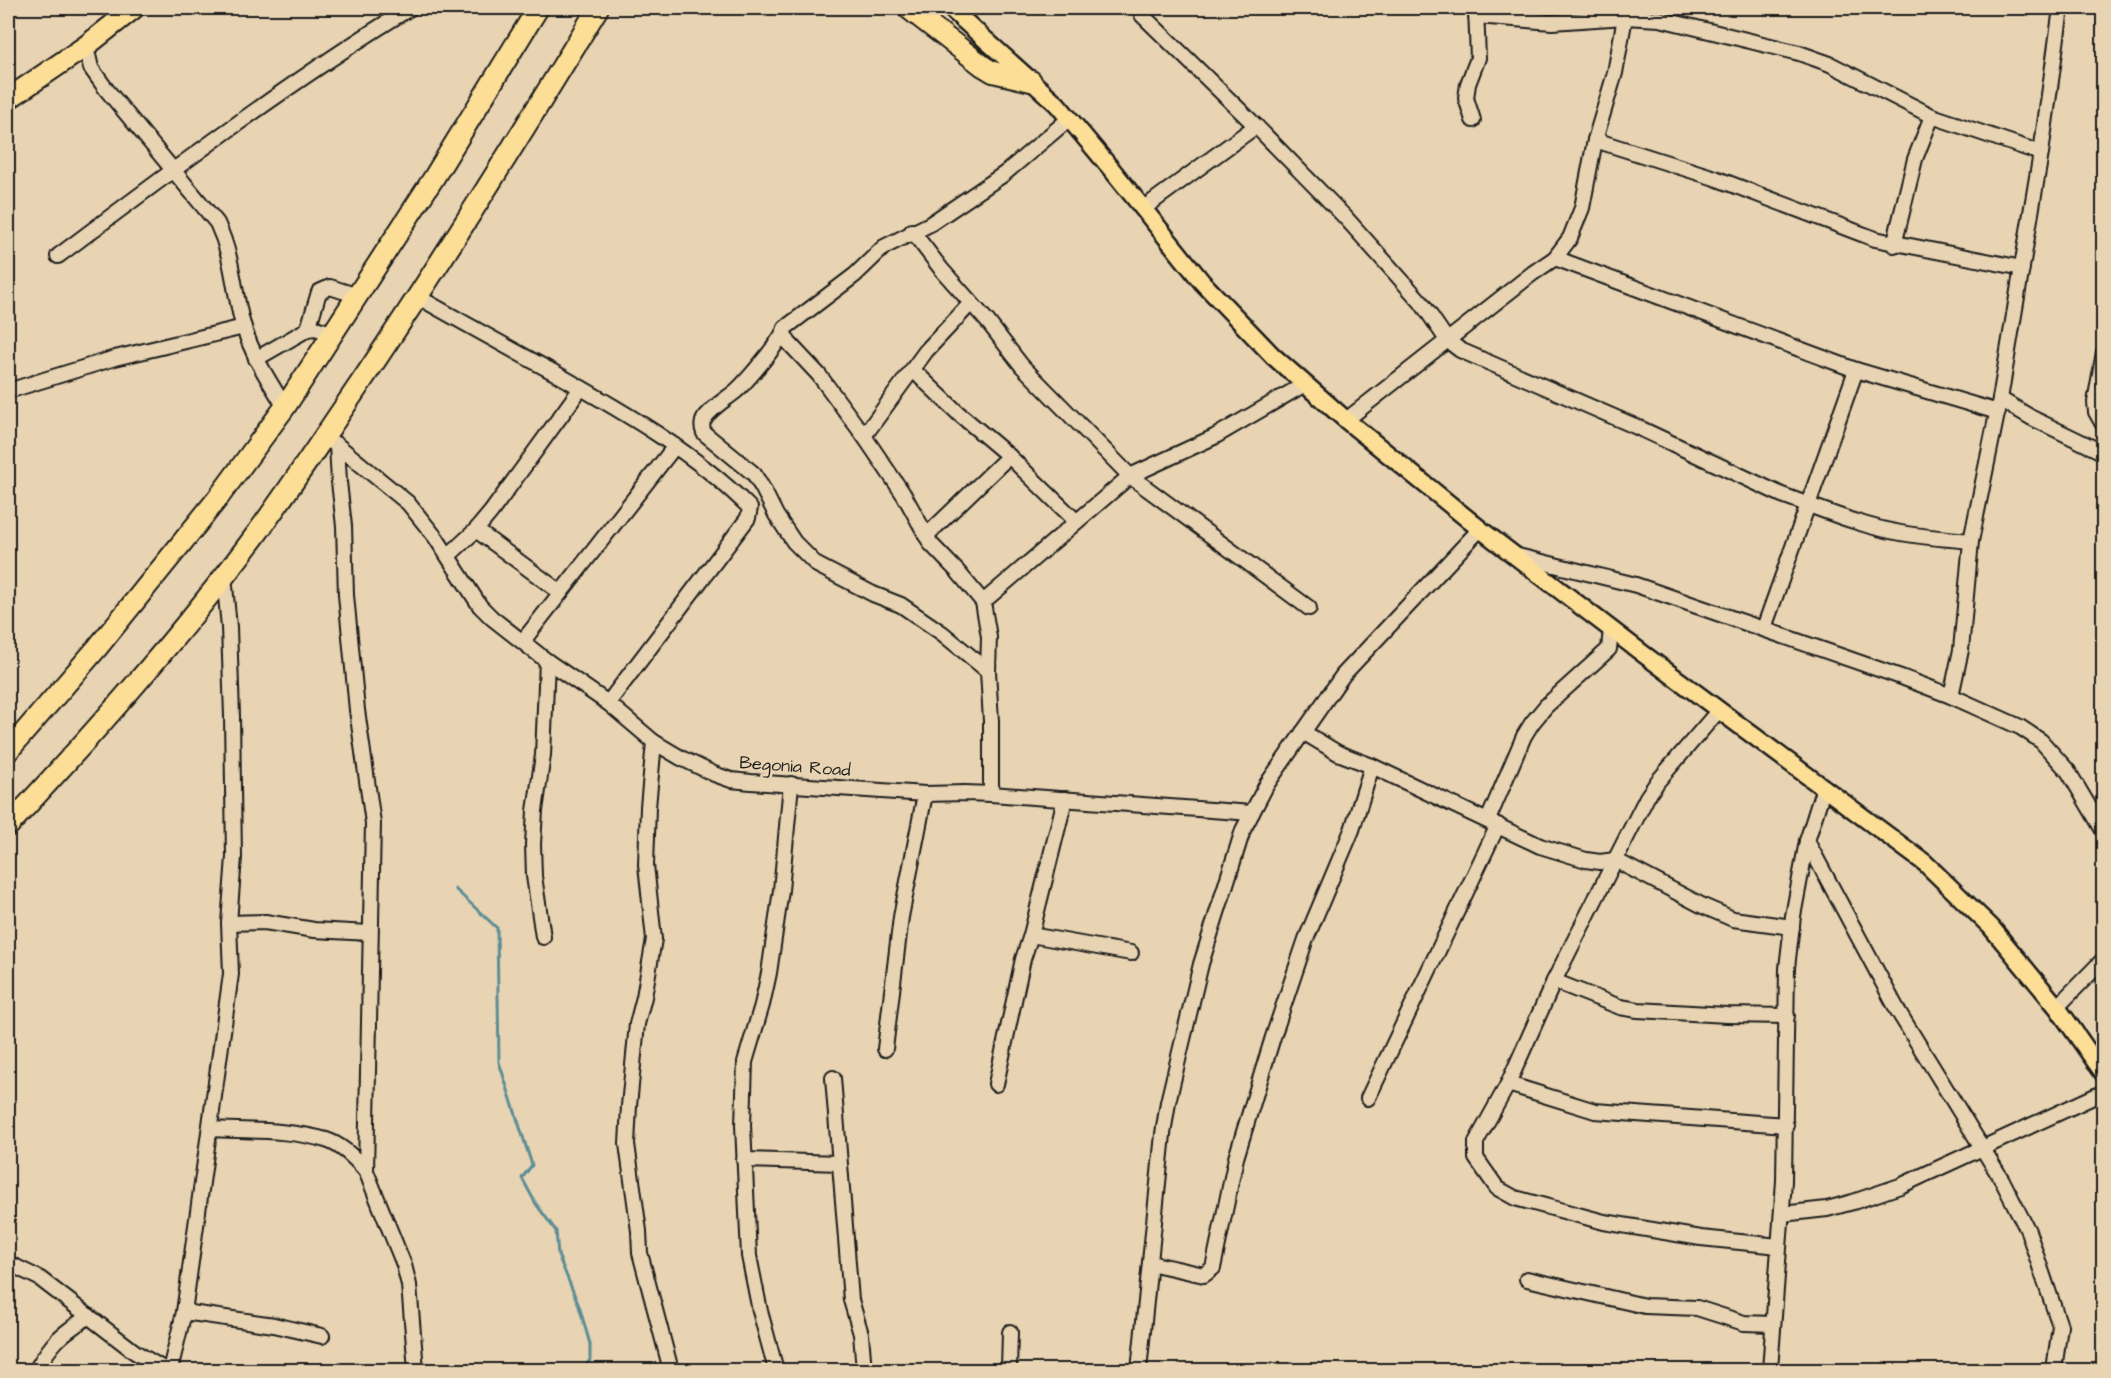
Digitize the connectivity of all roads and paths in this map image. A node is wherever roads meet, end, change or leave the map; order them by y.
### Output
1 (134, 8) edge
2 (410, 8) edge
3 (538, 8) edge
4 (598, 8) edge
5 (908, 8) edge
6 (950, 8) edge
7 (2061, 8) edge
8 (1476, 12) edge
9 (1660, 13) edge
10 (1142, 15) dead end
11 (1625, 17) junction
12 (86, 46) junction
13 (1031, 81) junction
14 (8, 99) edge
15 (1932, 116) junction
16 (1070, 118) junction
17 (1473, 120) dead end
18 (1256, 126) junction
19 (1595, 140) junction
20 (2041, 153) junction
21 (172, 170) junction
22 (1144, 208) junction
23 (912, 231) junction
24 (1894, 245) junction
25 (58, 256) dead end
26 (1555, 258) junction
27 (2022, 268) junction
28 (358, 296) junction
29 (418, 297) junction
30 (971, 303) junction
31 (244, 327) junction
32 (308, 330) junction
33 (332, 333) junction
34 (784, 334) junction
35 (1447, 340) junction
36 (2103, 352) edge
37 (256, 359) junction
38 (913, 369) junction
39 (1856, 370) junction
40 (1305, 384) junction
41 (581, 388) junction
42 (8, 391) edge
43 (285, 407) junction
44 (1998, 411) junction
45 (2032, 418) junction
46 (1346, 420) junction
47 (2103, 426) edge
48 (864, 436) junction
49 (331, 442) junction
50 (675, 446) junction
51 (2103, 453) edge
52 (1009, 456) junction
53 (1130, 476) junction
54 (1807, 504) junction
55 (1076, 521) junction
56 (1480, 529) junction
57 (476, 531) junction
58 (926, 536) junction
59 (1971, 541) junction
60 (1515, 555) junction
61 (448, 556) junction
62 (224, 576) junction
63 (560, 592) junction
64 (982, 602) junction
65 (1309, 608) dead end
66 (1764, 628) junction
67 (1611, 629) junction
68 (524, 641) junction
69 (547, 661) junction
70 (988, 671) junction
71 (1951, 696) junction
72 (608, 703) junction
73 (1719, 710) junction
74 (1303, 732) junction
75 (654, 742) junction
76 (10, 743) edge
77 (1372, 766) junction
78 (791, 784) junction
79 (1824, 788) junction
80 (925, 794) junction
81 (992, 794) junction
82 (1065, 799) junction
83 (1252, 813) junction
84 (1493, 823) junction
85 (8, 826) edge
86 (2103, 832) edge
87 (1807, 841) junction
88 (1615, 860) junction
89 (229, 923) junction
90 (1792, 927) junction
91 (370, 933) junction
92 (1031, 935) junction
93 (543, 938) dead end
94 (1131, 953) dead end
95 (2103, 959) edge
96 (1554, 981) junction
97 (2057, 1007) junction
98 (1787, 1016) junction
99 (885, 1049) dead end
100 (2103, 1074) edge
101 (833, 1078) dead end
102 (996, 1084) dead end
103 (1508, 1084) junction
104 (2103, 1092) edge
105 (1368, 1098) dead end
106 (1785, 1125) junction
107 (210, 1129) junction
108 (1982, 1149) junction
109 (744, 1160) junction
110 (839, 1163) junction
111 (366, 1171) junction
112 (1782, 1214) junction
113 (1779, 1246) junction
114 (8, 1263) edge
115 (1150, 1263) junction
116 (1527, 1279) dead end
117 (184, 1312) junction
118 (89, 1316) junction
119 (1773, 1324) junction
120 (1010, 1332) dead end
121 (322, 1336) dead end
122 (36, 1371) edge
123 (165, 1371) edge
124 (170, 1371) edge
125 (416, 1371) edge
126 (671, 1371) edge
127 (776, 1371) edge
128 (864, 1371) edge
129 (1009, 1371) edge
130 (1139, 1371) edge
131 (1770, 1371) edge
132 (2054, 1371) edge

1 - 12 highway
2 - 21 street
3 - 28 highway
4 - 29 highway
5 - 13 highway
6 - 13 main road
7 - 20 street
8 - 11 street
8 - 17 street
9 - 11 street
9 - 15 street
10 - 18 street
11 - 19 street
12 - 14 highway
12 - 21 street
13 - 16 main road
15 - 20 street
15 - 24 street
16 - 22 main road
16 - 23 street
18 - 22 street
18 - 35 street
19 - 24 street
19 - 26 street
20 - 27 street
21 - 25 street
21 - 31 street
22 - 40 main road
23 - 30 street
23 - 34 street
24 - 27 street
26 - 35 street
26 - 39 street
27 - 44 street
28 - 32 street
28 - 33 highway
29 - 41 street
29 - 49 highway
30 - 38 street
30 - 53 street
31 - 37 street
31 - 42 street
32 - 33 street
32 - 37 street
33 - 43 highway
34 - 48 street
34 - 70 street
35 - 46 street
35 - 54 street
36 - 47 street
37 - 43 street
38 - 48 street
38 - 52 street
39 - 44 street
39 - 54 street
40 - 46 main road
40 - 53 street
41 - 50 street
41 - 57 street
43 - 76 highway
44 - 45 street
44 - 45 street
44 - 59 street
45 - 51 street
46 - 56 main road
48 - 58 street
49 - 61 street, Begonia Road
49 - 62 highway
49 - 91 street
50 - 63 street
50 - 72 street
52 - 55 street
52 - 58 street
53 - 55 street
53 - 65 street
54 - 59 street
54 - 66 street
55 - 64 street
56 - 60 main road
56 - 74 street
57 - 61 street
57 - 63 street
58 - 64 street
59 - 71 street
60 - 66 street
60 - 67 main road
61 - 68 street, Begonia Road
62 - 85 highway
62 - 89 street
63 - 68 street
64 - 70 street
66 - 71 street
67 - 73 main road
67 - 84 street
68 - 69 street, Begonia Road
69 - 72 street, Begonia Road
69 - 93 street
70 - 81 street
71 - 86 street
72 - 75 street, Begonia Road
73 - 79 main road
73 - 88 street
74 - 77 street
74 - 83 street
75 - 78 street, Begonia Road
75 - 126 street
77 - 84 street
77 - 115 street
78 - 80 street, Begonia Road
78 - 109 street
79 - 87 street
79 - 97 main road
80 - 81 street, Begonia Road
80 - 99 street
81 - 82 street, Begonia Road
82 - 83 street, Begonia Road
82 - 92 street
83 - 115 street
84 - 88 street
84 - 105 street
87 - 90 street
87 - 108 street
88 - 90 street
88 - 96 street
89 - 91 street
89 - 107 street
90 - 98 street
91 - 111 street
92 - 94 street
92 - 102 street
95 - 97 street
96 - 98 street
96 - 103 street
97 - 100 main road
98 - 106 street
101 - 110 street
103 - 106 street
103 - 113 street
104 - 108 street
106 - 112 street
107 - 111 street
107 - 117 street
108 - 112 street
108 - 132 street
109 - 110 street
109 - 127 street
110 - 128 street
111 - 125 street
112 - 113 street
113 - 119 street
114 - 118 street
115 - 130 street
116 - 119 street
117 - 121 street
117 - 124 street
118 - 122 street
118 - 123 street
119 - 131 street
120 - 129 street

